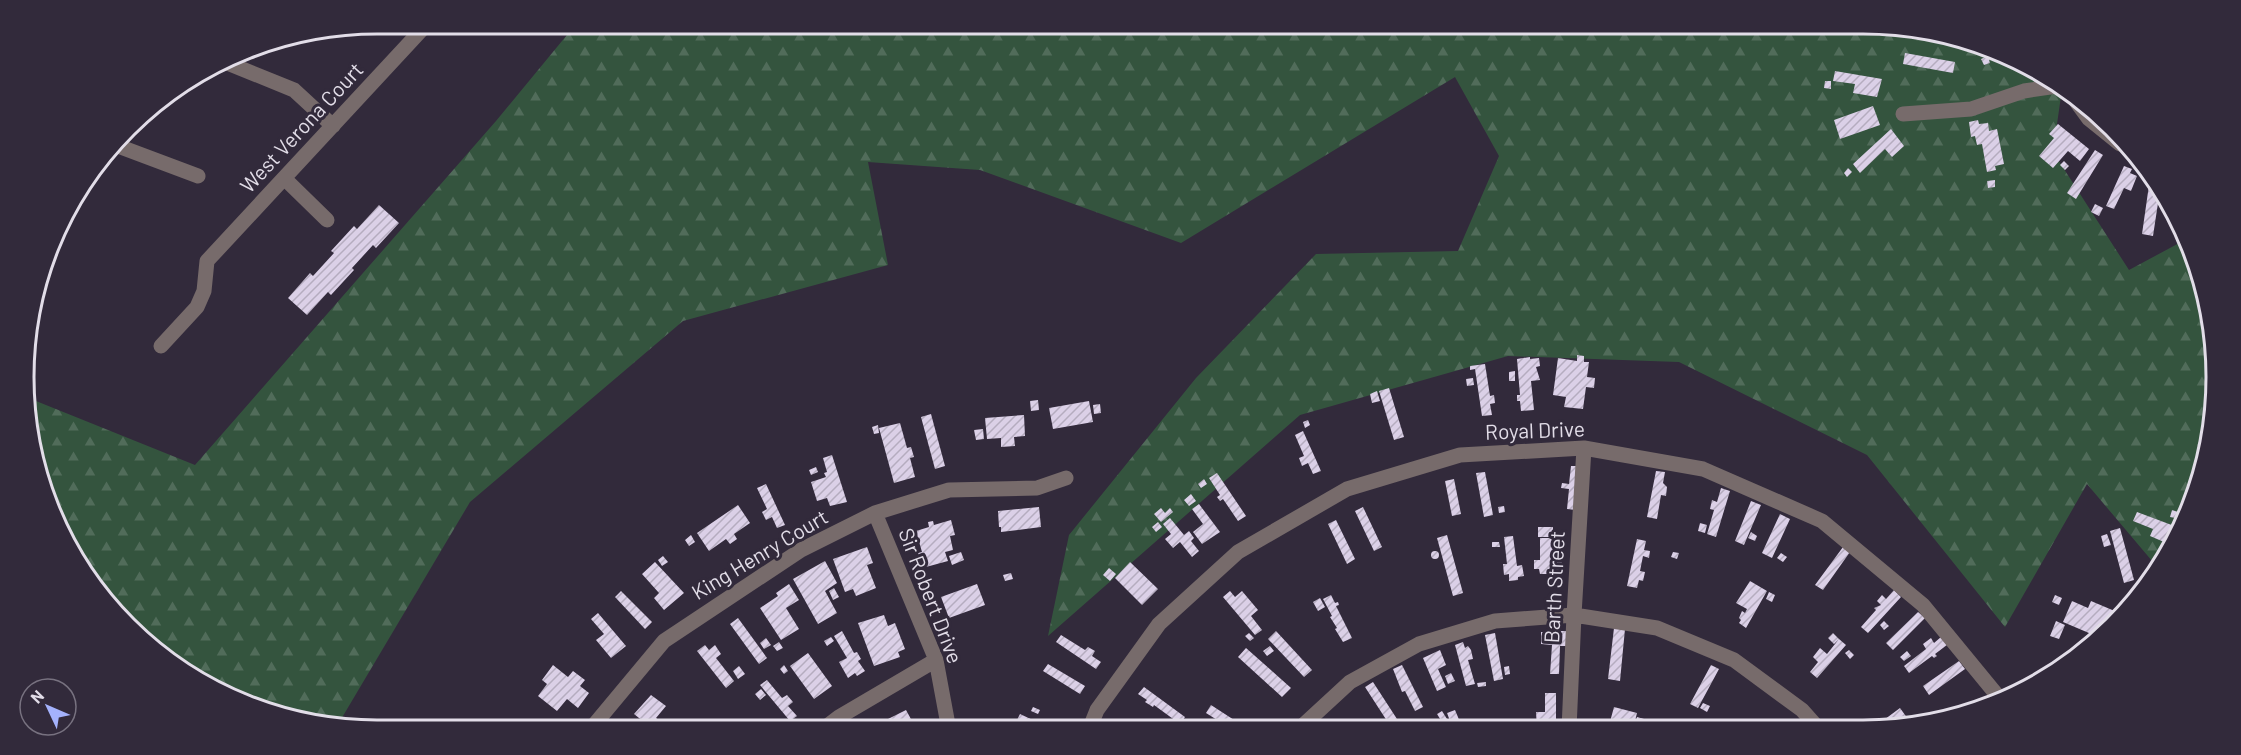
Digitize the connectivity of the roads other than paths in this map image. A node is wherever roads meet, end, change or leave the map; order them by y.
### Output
1 (418, 34) edge
2 (235, 66) edge
3 (2047, 88) edge
4 (1903, 114) dead end
5 (333, 126) junction
6 (123, 148) edge
7 (198, 176) dead end
8 (284, 178) junction
9 (327, 220) dead end
10 (161, 346) dead end
11 (1584, 448) junction
12 (1066, 478) dead end
13 (875, 513) junction
14 (1574, 615) junction
15 (936, 660) junction
16 (1996, 694) edge
17 (598, 720) edge
18 (835, 720) edge
19 (946, 720) edge
20 (1093, 720) edge
21 (1309, 720) edge
22 (1569, 720) edge
23 (1811, 720) edge

1 - 5 street, West Verona Court
2 - 5 street
3 - 4 street
5 - 8 street, West Verona Court
6 - 7 street
8 - 9 street
8 - 10 street, West Verona Court
11 - 14 street, Barth Street
11 - 16 street, Royal Drive
11 - 20 street, Royal Drive
12 - 13 street, King Henry Court
13 - 15 street, Sir Robert Drive
13 - 17 street, King Henry Court
14 - 21 street
14 - 22 street, Barth Street
14 - 23 street
15 - 18 street
15 - 19 street, Sir Robert Drive

